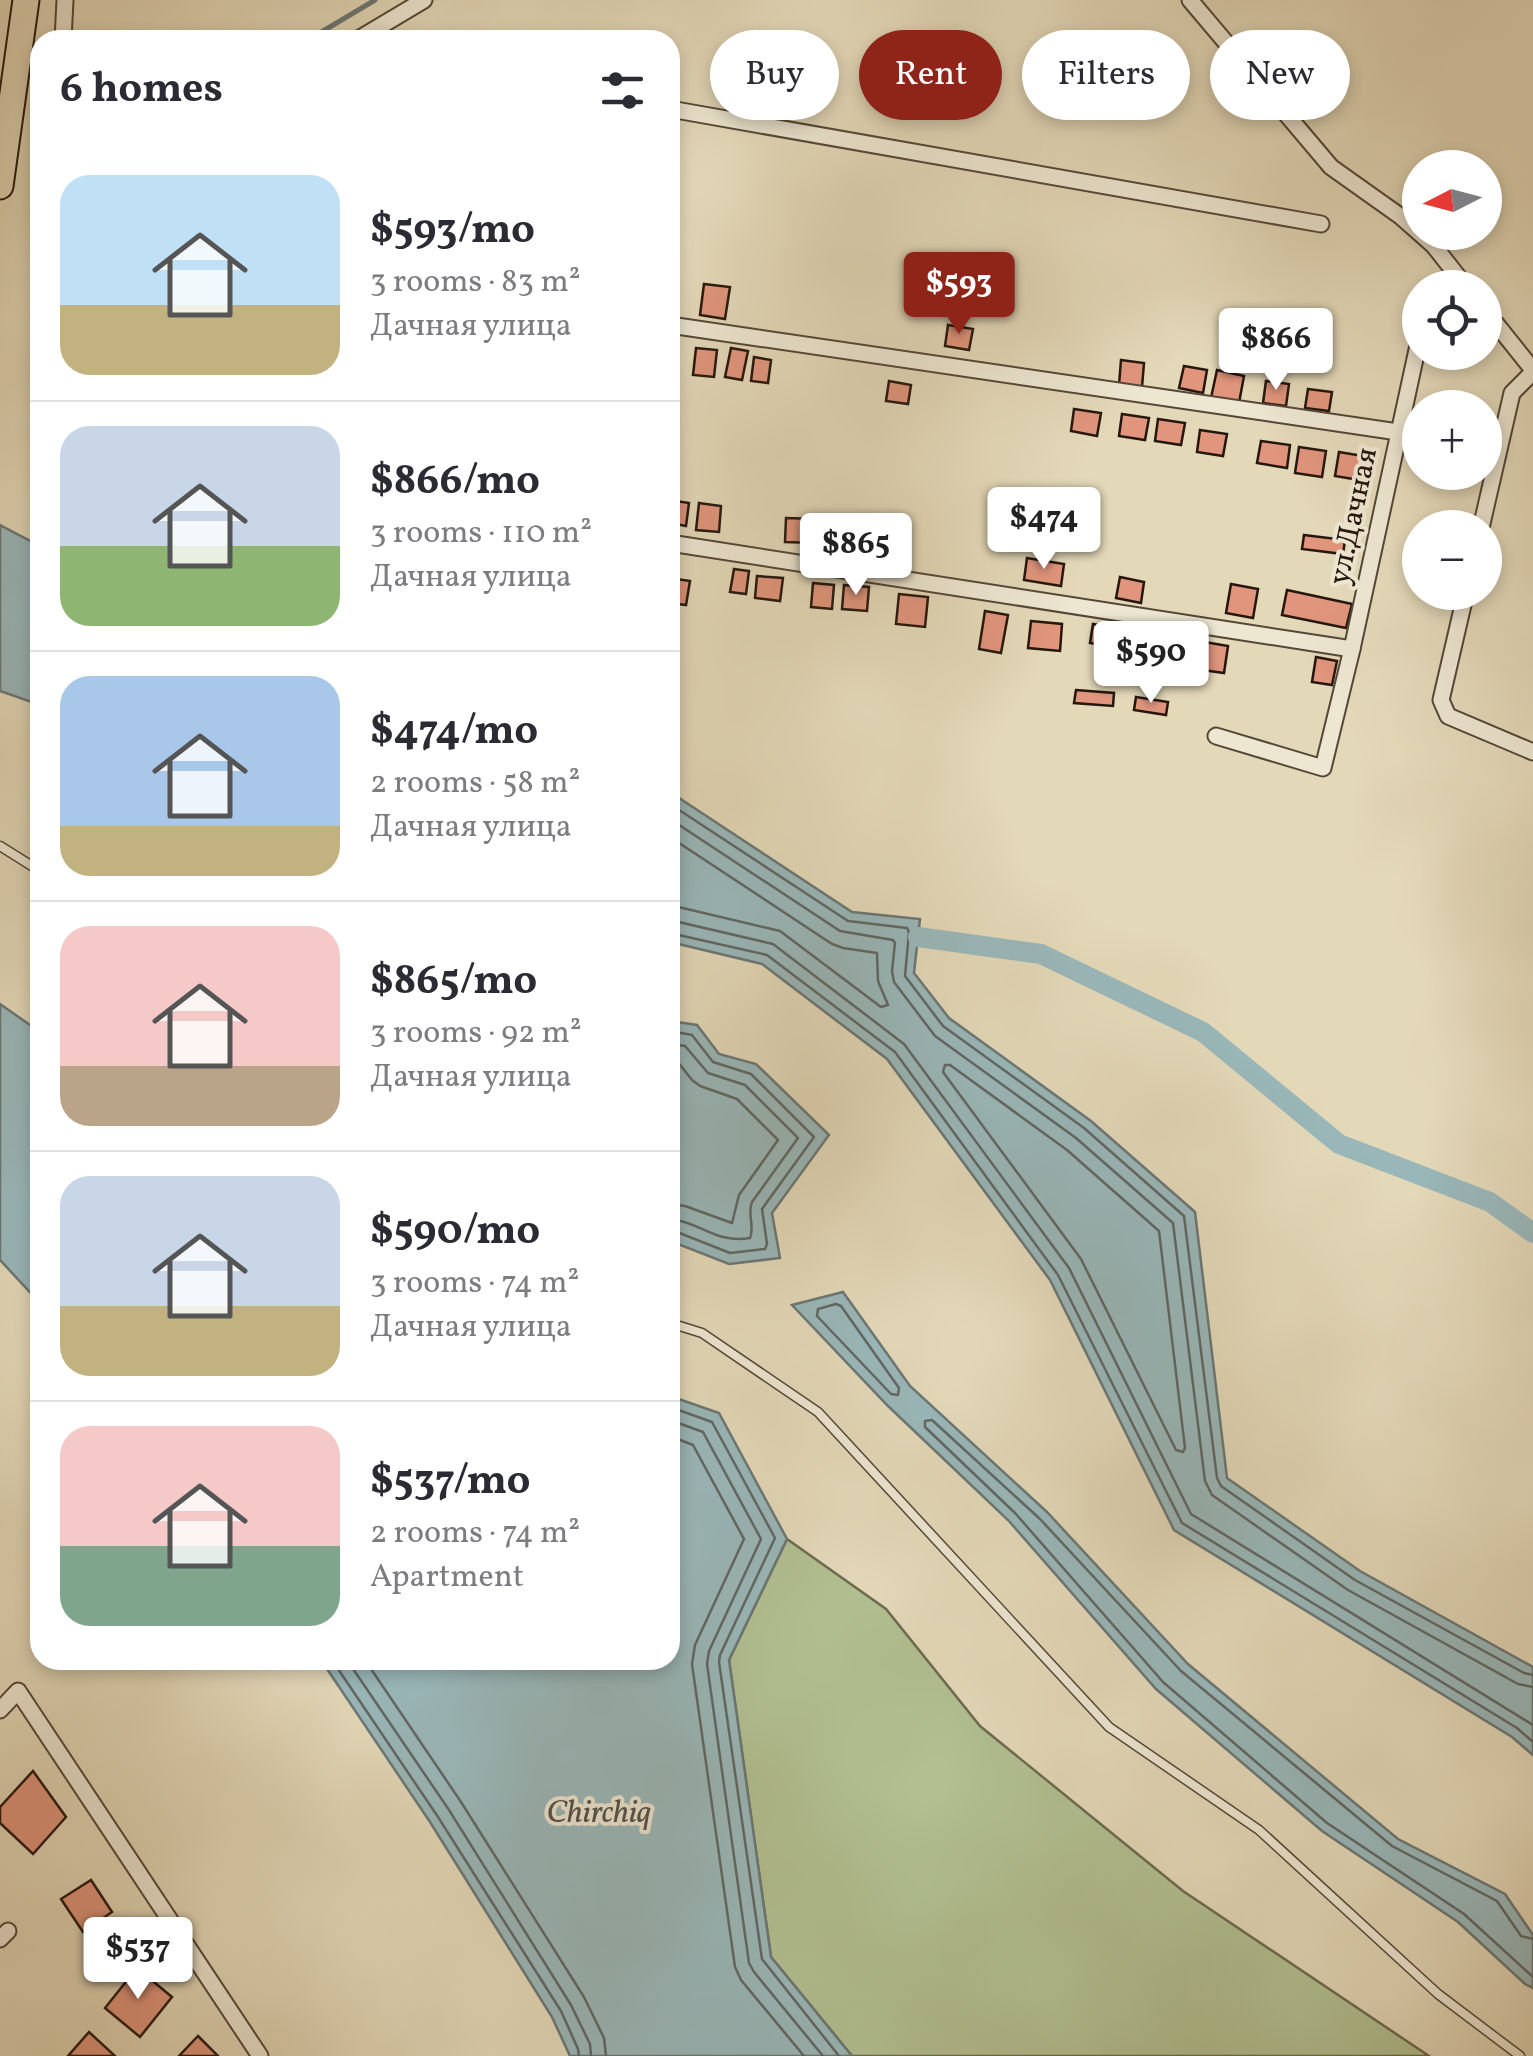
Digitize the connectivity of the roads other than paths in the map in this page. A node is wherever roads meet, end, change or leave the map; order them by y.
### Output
1 (26, 0) edge
2 (65, 0) edge
3 (424, 0) edge
4 (1190, 0) edge
5 (64, 30) edge
6 (374, 30) edge
7 (680, 111) edge
8 (0, 186) edge
9 (1321, 224) dead end
10 (1453, 270) edge
11 (680, 326) edge
12 (1502, 332) edge
13 (1412, 370) edge
14 (1533, 371) edge
15 (1398, 432) junction
16 (1485, 510) edge
17 (680, 545) edge
18 (1462, 610) edge
19 (1352, 649) junction
20 (1216, 736) dead end
21 (1533, 752) edge
22 (0, 846) edge
23 (30, 865) edge
24 (680, 1326) edge
25 (0, 1710) edge
26 (260, 2056) edge
27 (1520, 2056) edge

1 - 8 highway
2 - 5 street
3 - 6 street
4 - 10 street
7 - 9 street
11 - 15 street
12 - 14 street
13 - 15 street, ул.Дачная
14 - 16 street
15 - 19 street, ул.Дачная
17 - 19 street
18 - 21 street
19 - 20 street, ул.Дачная
22 - 23 lane
24 - 27 lane
25 - 26 street

